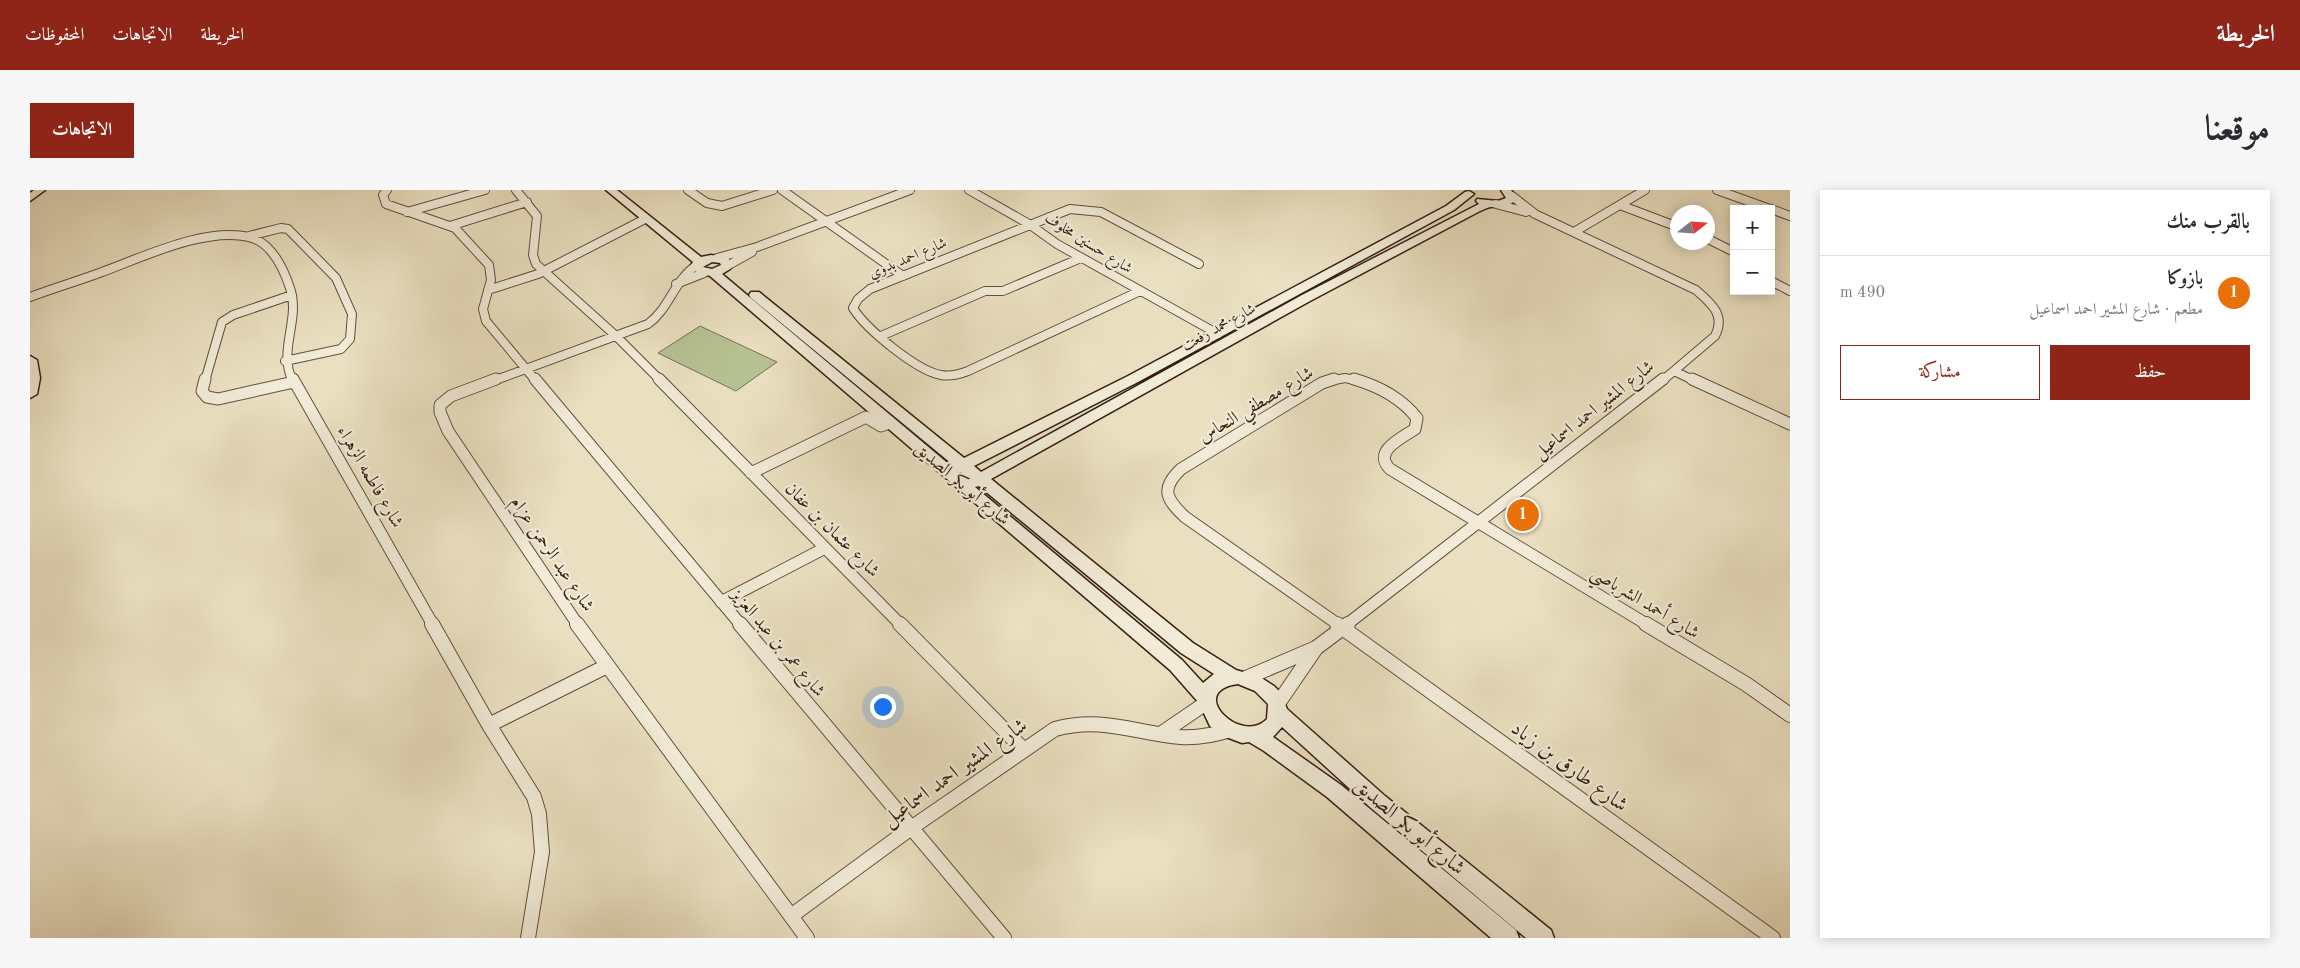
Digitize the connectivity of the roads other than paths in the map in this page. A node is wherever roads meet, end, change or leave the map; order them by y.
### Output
1 (40, 190) edge
2 (387, 190) edge
3 (485, 190) edge
4 (516, 190) edge
5 (611, 190) edge
6 (627, 190) edge
7 (688, 190) edge
8 (773, 190) edge
9 (782, 190) edge
10 (910, 190) edge
11 (969, 190) edge
12 (1644, 190) edge
13 (1717, 190) edge
14 (1468, 192) edge
15 (1509, 192) edge
16 (30, 198) edge
17 (527, 202) junction
18 (1494, 204) junction
19 (1620, 205) junction
20 (1760, 205) edge
21 (1775, 210) edge
22 (406, 212) junction
23 (1790, 216) edge
24 (645, 219) junction
25 (1547, 219) junction
26 (826, 221) junction
27 (1029, 224) junction
28 (1670, 224) edge
29 (450, 226) junction
30 (1574, 232) junction
31 (249, 236) junction
32 (1715, 242) edge
33 (757, 247) junction
34 (1730, 250) edge
35 (1081, 258) junction
36 (1199, 264) dead end
37 (712, 265) junction
38 (543, 272) junction
39 (903, 276) junction
40 (1775, 283) edge
41 (488, 290) junction
42 (1140, 291) junction
43 (1790, 291) edge
44 (1303, 292) junction
45 (292, 296) junction
46 (30, 298) edge
47 (1218, 334) junction
48 (616, 336) junction
49 (881, 336) junction
50 (30, 360) edge
51 (285, 361) junction
52 (526, 369) junction
53 (1674, 371) junction
54 (294, 382) junction
55 (30, 394) edge
56 (890, 423) junction
57 (1790, 424) edge
58 (964, 464) junction
59 (948, 472) junction
60 (751, 473) junction
61 (981, 478) junction
62 (965, 486) junction
63 (1479, 524) junction
64 (825, 548) junction
65 (721, 602) junction
66 (1342, 627) junction
67 (1316, 648) junction
68 (607, 666) junction
69 (1239, 677) junction
70 (1206, 701) junction
71 (1278, 708) junction
72 (1790, 714) edge
73 (489, 725) junction
74 (1230, 730) junction
75 (1162, 734) junction
76 (1252, 735) junction
77 (1024, 749) junction
78 (911, 828) junction
79 (791, 916) junction
80 (528, 938) edge
81 (807, 938) edge
82 (1004, 938) edge
83 (1508, 938) edge
84 (1543, 938) edge
85 (1773, 938) edge

1 - 16 street
2 - 22 street
3 - 22 street
4 - 17 street
5 - 24 street, شارع أبو بكر الصديق
6 - 37 street, شارع أبو بكر الصديق
7 - 8 street
9 - 26 street
10 - 26 street
11 - 27 street, شارع حسنين مخلوف
12 - 19 street
13 - 20 street
14 - 18 street
14 - 44 street, شارع محمد رفعت
15 - 18 street
15 - 25 street, شارع المشير احمد اسماعيل
17 - 29 street
17 - 38 street
18 - 25 street, شارع المشير احمد اسماعيل
18 - 44 street, شارع محمد رفعت
19 - 28 street
19 - 30 street
21 - 23 street
22 - 29 street
24 - 37 street, شارع أبو بكر الصديق
24 - 38 street
25 - 30 street, شارع المشير احمد اسماعيل
26 - 33 street
26 - 39 street
27 - 35 street, شارع حسنين مخلوف
27 - 36 street, شارع احمد بدوي
27 - 39 street, شارع احمد بدوي
29 - 41 street, شارع عمر بن عبد العزيز
30 - 53 street, شارع المشير احمد اسماعيل
31 - 45 street
31 - 46 street
31 - 51 street
32 - 34 street
33 - 37 street
33 - 37 street
35 - 42 street, شارع حسنين مخلوف
35 - 49 street
37 - 48 street, شارع عبد الرحمن عزام
37 - 56 street, شارع أبو بكر الصديق
37 - 58 street, شارع أبو بكر الصديق
38 - 41 street
38 - 48 street, شارع عثمان بن عفان
39 - 49 street, شارع احمد بدوي
40 - 43 street
41 - 52 street, شارع عمر بن عبد العزيز
42 - 47 street, شارع حسنين مخلوف
42 - 49 street, شارع احمد بدوي
44 - 47 street, شارع محمد رفعت
44 - 61 street, شارع محمد رفعت
45 - 51 street
45 - 54 street
47 - 58 street, شارع محمد رفعت
48 - 52 street, شارع عبد الرحمن عزام
48 - 60 street, شارع عثمان بن عفان
50 - 55 street
51 - 54 street, شارع فاطمه الزهراء
52 - 65 street, شارع عمر بن عبد العزيز
52 - 68 street, شارع عبد الرحمن عزام
53 - 57 street
53 - 63 street, شارع المشير احمد اسماعيل
54 - 73 street, شارع فاطمه الزهراء
56 - 59 street, شارع أبو بكر الصديق
56 - 60 street
58 - 59 street, شارع محمد رفعت
58 - 61 street, شارع أبو بكر الصديق
59 - 62 street, شارع أبو بكر الصديق
60 - 64 street, شارع عثمان بن عفان
61 - 62 street, شارع محمد رفعت
61 - 69 street, شارع أبو بكر الصديق
62 - 70 street, شارع أبو بكر الصديق
63 - 66 street, شارع المشير احمد اسماعيل
63 - 66 street, شارع مصطفي النحاس
63 - 72 street, شارع أحمد الشرباصي
64 - 65 street
64 - 77 street, شارع عثمان بن عفان
65 - 78 street, شارع عمر بن عبد العزيز
66 - 67 street, شارع المشير احمد اسماعيل
66 - 85 street, شارع طارق بن زياد
67 - 69 street, شارع المشير احمد اسماعيل
67 - 71 street, شارع المشير احمد اسماعيل
68 - 73 street
68 - 79 street, شارع عبد الرحمن عزام
69 - 70 street
69 - 71 street
70 - 74 street
70 - 75 street
71 - 76 street
71 - 84 street, شارع أبو بكر الصديق
73 - 80 street, شارع فاطمه الزهراء
74 - 75 street, شارع المشير احمد اسماعيل
74 - 76 street
75 - 77 street, شارع المشير احمد اسماعيل
76 - 83 street, شارع أبو بكر الصديق
77 - 78 street, شارع المشير احمد اسماعيل
78 - 79 street, شارع المشير احمد اسماعيل
78 - 82 street, شارع عمر بن عبد العزيز
79 - 81 street, شارع عبد الرحمن عزام

